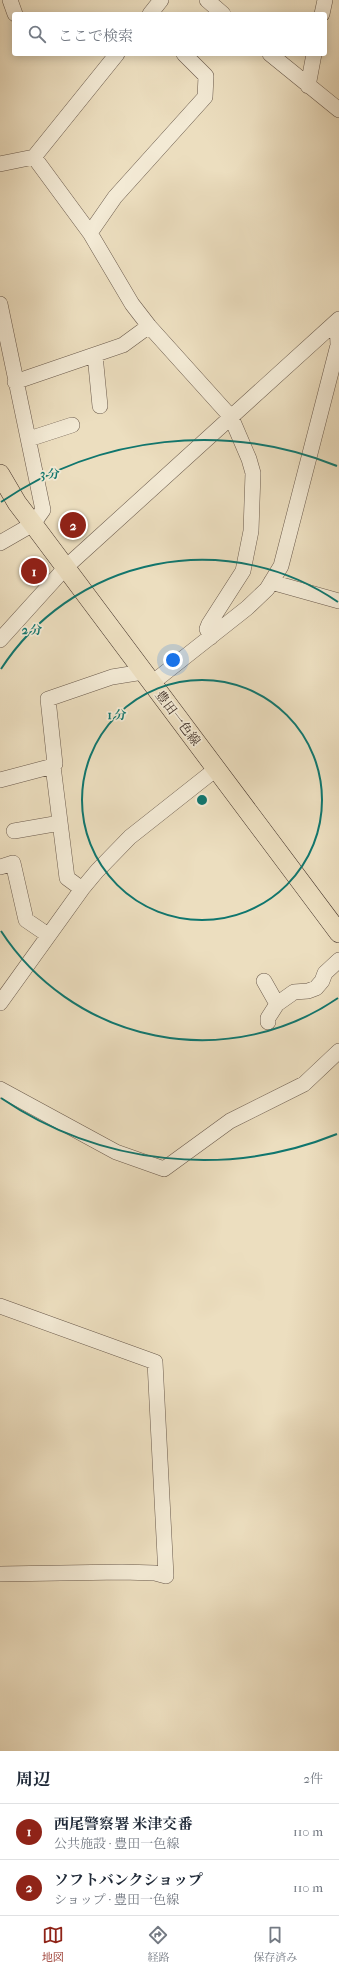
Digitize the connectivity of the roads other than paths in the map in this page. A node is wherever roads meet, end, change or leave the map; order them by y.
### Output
1 (161, 0) edge
2 (207, 0) edge
3 (325, 0) edge
4 (152, 12) edge
5 (221, 12) edge
6 (322, 12) edge
7 (115, 56) edge
8 (186, 56) edge
9 (272, 56) edge
10 (314, 56) edge
11 (308, 86) junction
12 (339, 110) edge
13 (34, 157) junction
14 (0, 164) edge
15 (90, 232) junction
16 (0, 304) edge
17 (338, 320) edge
18 (149, 326) junction
19 (95, 355) junction
20 (15, 382) junction
21 (100, 406) dead end
22 (231, 417) junction
23 (72, 425) dead end
24 (29, 439) junction
25 (0, 474) edge
26 (0, 487) edge
27 (17, 503) junction
28 (32, 524) junction
29 (0, 543) edge
30 (66, 567) junction
31 (271, 582) junction
32 (339, 601) edge
33 (211, 637) junction
34 (0, 640) edge
35 (148, 678) junction
36 (53, 766) junction
37 (216, 769) junction
38 (0, 780) edge
39 (60, 823) junction
40 (14, 831) dead end
41 (0, 867) edge
42 (82, 889) junction
43 (339, 933) edge
44 (48, 935) junction
45 (339, 960) edge
46 (264, 981) dead end
47 (0, 1003) edge
48 (277, 1004) junction
49 (268, 1022) dead end
50 (339, 1051) edge
51 (0, 1089) edge
52 (0, 1306) edge
53 (0, 1574) edge

1 - 4 street
2 - 5 street
3 - 6 street
7 - 13 street
8 - 15 street
9 - 11 street
10 - 11 street
11 - 12 street
13 - 14 street
13 - 15 street
15 - 18 street
16 - 20 street
17 - 22 street
17 - 31 street
18 - 19 street
18 - 22 street
19 - 20 street
19 - 21 street
20 - 24 street
22 - 30 street
22 - 33 street
23 - 24 street
24 - 28 street
25 - 27 main road, 豊田一色線
26 - 27 main road, 豊田一色線
27 - 28 main road, 豊田一色線
28 - 29 street
28 - 30 main road, 豊田一色線
30 - 34 street
30 - 35 main road, 豊田一色線
31 - 32 street
31 - 33 street
33 - 35 street
35 - 36 street
35 - 37 main road, 豊田一色線
36 - 38 street
36 - 39 street
37 - 42 street
37 - 43 main road, 豊田一色線
39 - 40 street
39 - 42 street
41 - 44 street
42 - 44 street
44 - 47 street
45 - 48 street
46 - 48 street
48 - 49 street
50 - 51 street
52 - 53 street

